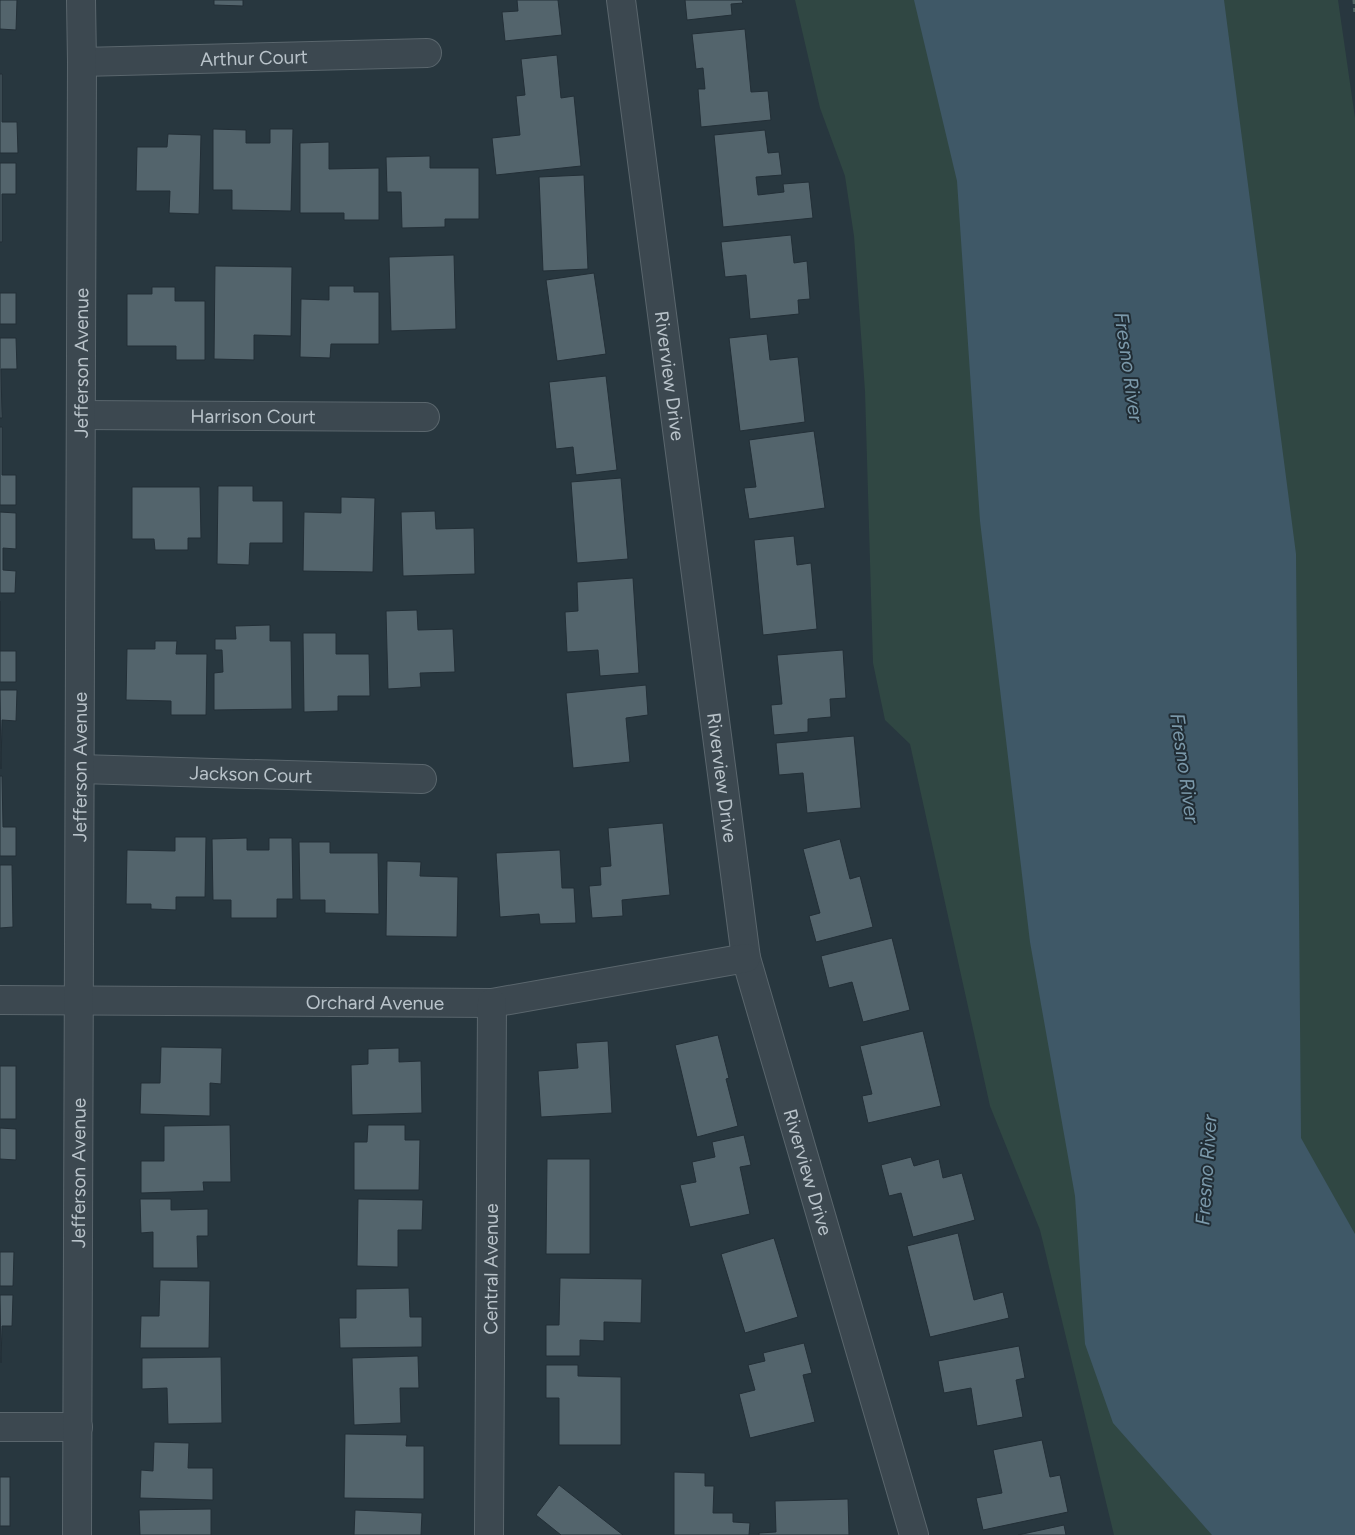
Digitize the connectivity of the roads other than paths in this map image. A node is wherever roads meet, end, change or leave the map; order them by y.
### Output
1 (81, 0) edge
2 (621, 0) edge
3 (427, 53) dead end
4 (82, 62) junction
5 (81, 415) junction
6 (425, 416) dead end
7 (80, 769) junction
8 (422, 779) dead end
9 (746, 958) junction
10 (0, 1000) edge
11 (79, 1000) junction
12 (492, 1003) junction
13 (0, 1427) edge
14 (78, 1427) junction
15 (77, 1535) edge
16 (489, 1535) edge
17 (914, 1535) edge

1 - 4 street, Jefferson Avenue
2 - 9 street, Riverview Drive
3 - 4 street, Arthur Court
4 - 5 street, Jefferson Avenue
5 - 6 street, Harrison Court
5 - 7 street, Jefferson Avenue
7 - 8 street, Jackson Court
7 - 11 street, Jefferson Avenue
9 - 12 street, Orchard Avenue
9 - 17 street, Riverview Drive
10 - 11 street, Orchard Avenue
11 - 12 street, Orchard Avenue
11 - 14 street, Jefferson Avenue
12 - 16 street, Central Avenue
13 - 14 street
14 - 15 street, Jefferson Avenue

